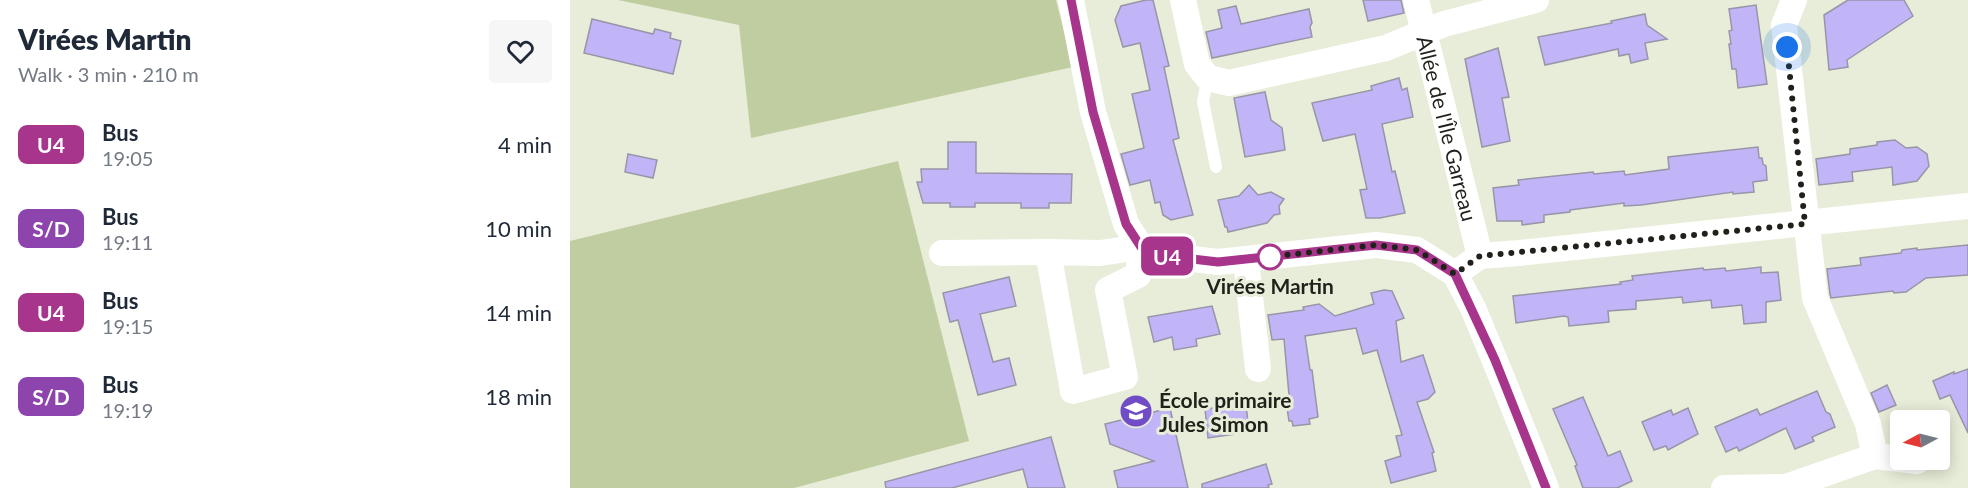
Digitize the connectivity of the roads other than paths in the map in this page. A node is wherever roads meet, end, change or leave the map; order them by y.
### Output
1 (1071, 0) edge
2 (1183, 0) edge
3 (1416, 0) edge
4 (1536, 0) edge
5 (1794, 0) edge
6 (1424, 33) junction
7 (1208, 78) junction
8 (1216, 167) dead end
9 (1968, 206) edge
10 (1805, 224) junction
11 (1141, 247) junction
12 (1048, 252) junction
13 (1100, 253) junction
14 (942, 254) dead end
15 (1480, 256) junction
16 (1246, 260) junction
17 (1455, 274) junction
18 (1108, 290) junction
19 (1258, 369) dead end
20 (1875, 456) junction
21 (1890, 458) edge
22 (1546, 488) edge
23 (1724, 488) edge

1 - 11 street
2 - 7 street
3 - 6 street, Allée de l'Île Garreau
4 - 6 street
5 - 10 street
6 - 7 street
6 - 15 street, Allée de l'Île Garreau
7 - 8 lane
9 - 10 street
10 - 15 street
10 - 20 street
11 - 13 street
11 - 16 street
11 - 18 street
12 - 13 street
12 - 14 street
12 - 18 street
13 - 18 street
15 - 17 street
16 - 17 street
16 - 19 street
17 - 22 street
20 - 21 street
20 - 23 street

